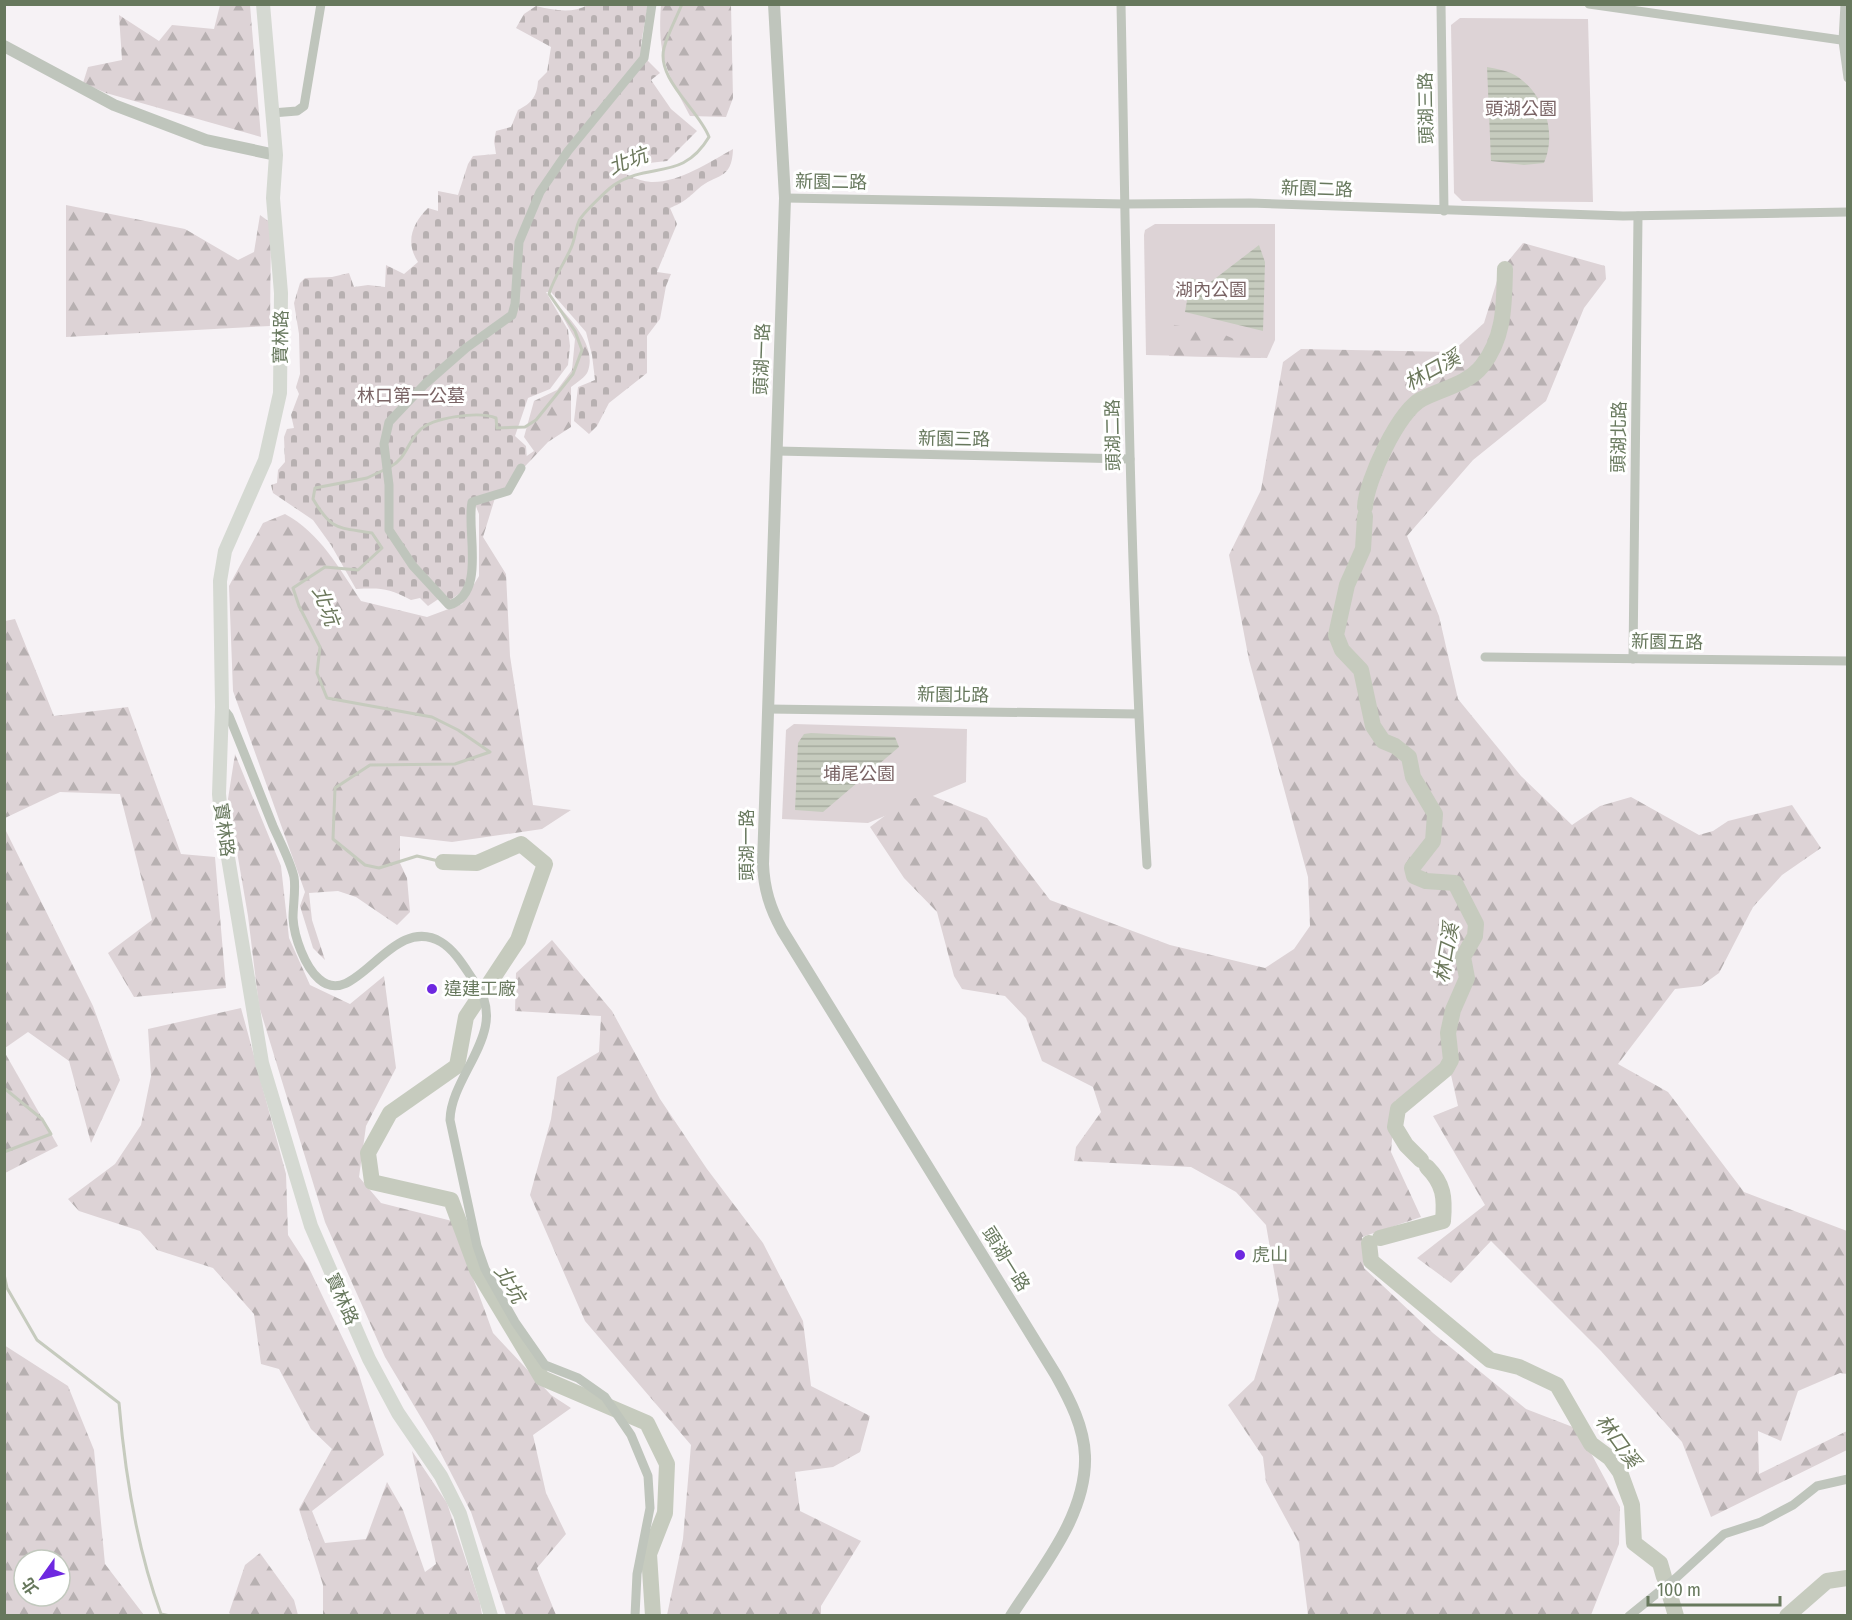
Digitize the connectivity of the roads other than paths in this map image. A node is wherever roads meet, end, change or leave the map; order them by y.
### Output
1 (263, 4) edge
2 (321, 4) edge
3 (652, 4) edge
4 (774, 4) edge
5 (1121, 4) edge
6 (1441, 4) edge
7 (1589, 4) edge
8 (1845, 4) edge
9 (1845, 41) edge
10 (4, 46) edge
11 (1848, 78) edge
12 (272, 113) junction
13 (276, 154) junction
14 (785, 198) junction
15 (1125, 204) junction
16 (1444, 211) junction
17 (1848, 212) edge
18 (1638, 216) junction
19 (777, 451) junction
20 (1130, 459) junction
21 (521, 468) dead end
22 (1485, 657) dead end
23 (1633, 658) junction
24 (1848, 661) edge
25 (222, 707) junction
26 (768, 709) junction
27 (1138, 714) junction
28 (1147, 865) dead end
29 (1848, 1479) edge
30 (491, 1616) edge
31 (635, 1616) edge
32 (1011, 1616) edge
33 (1629, 1616) edge

1 - 12 main road, 寶林路
2 - 12 street
3 - 21 street
4 - 14 street, 頭湖一路
5 - 15 street, 頭湖二路
6 - 16 street, 頭湖三路
7 - 9 street
8 - 9 street
9 - 11 street
10 - 13 street
12 - 13 main road, 寶林路
13 - 25 main road, 寶林路
14 - 15 street, 新園二路
14 - 19 street, 頭湖一路
15 - 16 street, 新園二路
15 - 20 street, 頭湖二路
16 - 18 street, 新園二路
17 - 18 street, 新園二路
18 - 23 street, 頭湖北路
19 - 20 street, 新園三路
19 - 26 street, 頭湖一路
20 - 27 street, 頭湖二路
22 - 23 street, 新園五路
23 - 24 street, 新園五路
25 - 30 main road, 寶林路
25 - 31 street
26 - 27 street, 新園北路
26 - 32 street, 頭湖一路
27 - 28 street, 頭湖二路
29 - 33 street

